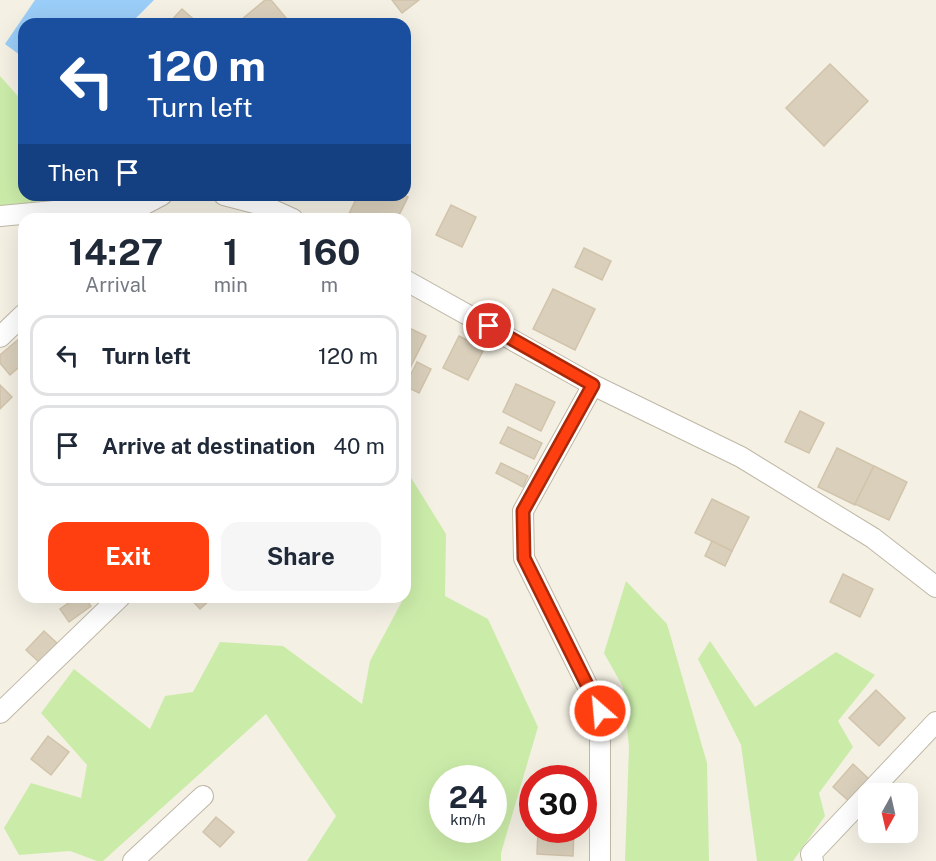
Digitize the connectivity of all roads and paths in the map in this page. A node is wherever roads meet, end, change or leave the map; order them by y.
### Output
1 (152, 201) edge
2 (246, 201) edge
3 (32, 213) edge
4 (103, 213) edge
5 (131, 213) edge
6 (279, 213) edge
7 (18, 214) edge
8 (0, 216) edge
9 (411, 283) edge
10 (18, 320) edge
11 (0, 337) edge
12 (593, 385) junction
13 (936, 587) edge
14 (114, 603) edge
15 (0, 712) edge
16 (936, 722) edge
17 (203, 796) dead end
18 (133, 861) edge
19 (600, 861) edge
20 (813, 861) edge

1 - 5 street
2 - 6 street
3 - 4 street
7 - 8 street
9 - 12 street
10 - 11 street
12 - 13 street
12 - 19 street
14 - 15 street
16 - 20 street
17 - 18 street

